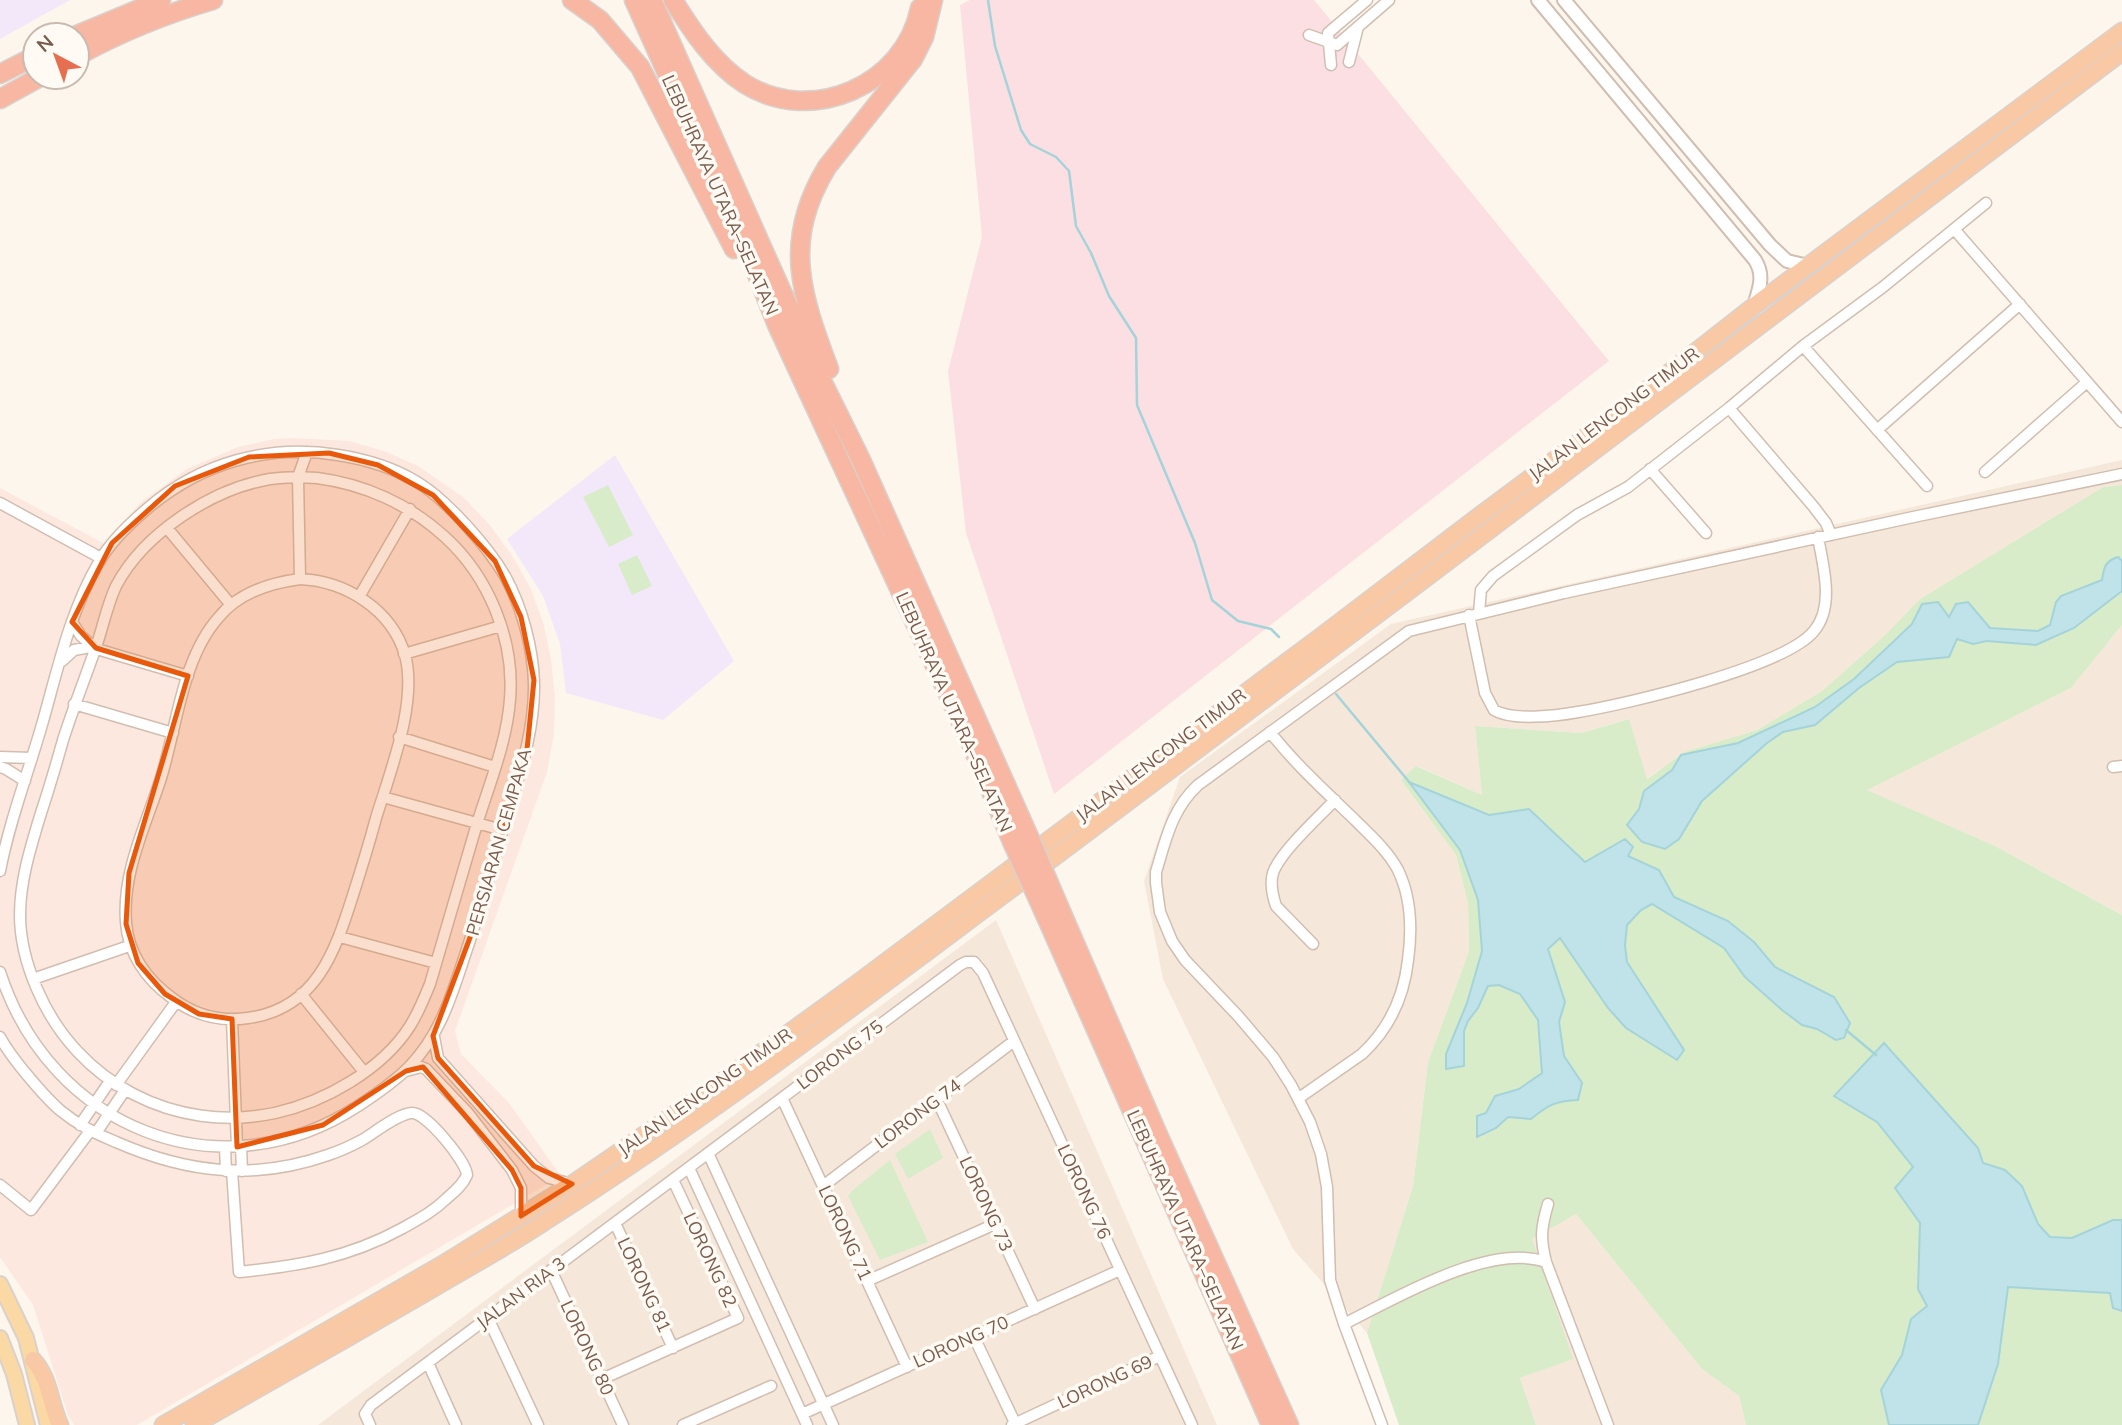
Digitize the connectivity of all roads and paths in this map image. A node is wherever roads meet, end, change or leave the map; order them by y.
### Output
1 (161, 0) edge
2 (213, 0) edge
3 (572, 0) edge
4 (634, 0) edge
5 (652, 0) edge
6 (673, 0) edge
7 (922, 0) edge
8 (933, 0) edge
9 (1367, 0) edge
10 (1389, 0) edge
11 (1538, 0) edge
12 (1564, 0) edge
13 (1359, 26) junction
14 (91, 29) edge
15 (2122, 31) edge
16 (1309, 36) dead end
17 (1329, 43) junction
18 (91, 49) edge
19 (2122, 52) edge
20 (1349, 62) dead end
21 (21, 63) edge
22 (1331, 65) dead end
23 (0, 74) edge
24 (21, 87) edge
25 (0, 99) edge
26 (1986, 203) dead end
27 (1954, 229) junction
28 (1808, 265) junction
29 (2020, 304) junction
30 (1754, 306) junction
31 (776, 326) junction
32 (1803, 346) junction
33 (2087, 382) junction
34 (1729, 408) junction
35 (2122, 422) edge
36 (1877, 430) junction
37 (288, 452) junction
38 (307, 452) junction
39 (861, 460) junction
40 (1650, 469) junction
41 (1985, 472) dead end
42 (2122, 474) edge
43 (298, 477) junction
44 (1927, 486) dead end
45 (0, 503) edge
46 (410, 509) junction
47 (167, 528) junction
48 (1706, 533) dead end
49 (1831, 535) junction
50 (1818, 537) junction
51 (101, 558) junction
52 (300, 579) junction
53 (359, 597) junction
54 (231, 605) junction
55 (1474, 614) junction
56 (72, 622) junction
57 (501, 626) junction
58 (96, 648) junction
59 (404, 654) junction
60 (59, 664) junction
61 (188, 676) junction
62 (74, 704) junction
63 (1270, 732) junction
64 (173, 733) junction
65 (399, 737) junction
66 (0, 757) edge
67 (32, 758) junction
68 (495, 767) junction
69 (0, 768) edge
70 (25, 780) junction
71 (383, 797) junction
72 (1335, 800) junction
73 (478, 822) junction
74 (502, 830) junction
75 (1022, 841) junction
76 (0, 871) edge
77 (1053, 914) junction
78 (340, 937) junction
79 (1313, 944) dead end
80 (129, 946) junction
81 (974, 961) joint
82 (436, 964) junction
83 (0, 972) edge
84 (33, 979) junction
85 (301, 994) junction
86 (176, 1002) junction
87 (232, 1019) junction
88 (433, 1036) junction
89 (0, 1037) edge
90 (1014, 1041) junction
91 (406, 1071) junction
92 (363, 1072) junction
93 (117, 1085) junction
94 (782, 1098) junction
95 (1299, 1098) junction
96 (937, 1100) junction
97 (94, 1104) junction
98 (109, 1113) junction
99 (237, 1118) junction
100 (89, 1130) junction
101 (225, 1147) junction
102 (239, 1147) junction
103 (708, 1153) junction
104 (689, 1168) junction
105 (233, 1171) junction
106 (673, 1180) junction
107 (572, 1184) junction
108 (0, 1185) edge
109 (823, 1186) junction
110 (1548, 1204) dead end
111 (521, 1216) junction
112 (615, 1223) junction
113 (996, 1224) junction
114 (1546, 1262) junction
115 (551, 1270) junction
116 (1120, 1270) junction
117 (867, 1281) junction
118 (0, 1284) edge
119 (1035, 1308) junction
120 (488, 1318) junction
121 (1344, 1324) junction
122 (974, 1336) junction
123 (0, 1338) edge
124 (673, 1348) junction
125 (1160, 1356) junction
126 (33, 1360) junction
127 (428, 1363) junction
128 (907, 1367) junction
129 (602, 1379) junction
130 (771, 1386) dead end
131 (824, 1405) junction
132 (802, 1414) junction
133 (1014, 1424) edge
134 (27, 1425) edge
135 (48, 1425) edge
136 (60, 1425) edge
137 (163, 1425) edge
138 (194, 1425) edge
139 (370, 1425) edge
140 (456, 1425) edge
141 (538, 1425) edge
142 (623, 1425) edge
143 (683, 1425) edge
144 (807, 1425) edge
145 (833, 1425) edge
146 (1192, 1425) edge
147 (1271, 1425) edge
148 (1290, 1425) edge
149 (1382, 1425) edge
150 (1608, 1425) edge

1 - 14 highway
2 - 18 highway
3 - 31 highway
4 - 31 highway, LEBUHRAYA UTARA–SELATAN
5 - 39 highway, LEBUHRAYA UTARA–SELATAN
6 - 7 highway
8 - 39 highway
9 - 17 street
10 - 13 street
11 - 30 street
12 - 28 street
13 - 17 street
13 - 20 street
15 - 28 highway, JALAN LENCONG TIMUR
16 - 17 street
17 - 22 street
19 - 138 highway, JALAN LENCONG TIMUR
21 - 23 highway
24 - 25 highway
26 - 27 street
27 - 29 street
27 - 32 street
28 - 30 highway, JALAN LENCONG TIMUR
29 - 33 street
29 - 36 street
30 - 107 highway, JALAN LENCONG TIMUR
31 - 75 highway, LEBUHRAYA UTARA–SELATAN
32 - 34 street
32 - 36 street
33 - 35 street
33 - 41 street
34 - 40 street
34 - 49 street
36 - 44 street
37 - 38 street, PERSIARAN CEMPAKA
37 - 43 street
37 - 51 street, PERSIARAN CEMPAKA
38 - 43 street
38 - 74 street, PERSIARAN CEMPAKA
39 - 75 highway, LEBUHRAYA UTARA–SELATAN
40 - 48 street
40 - 55 street
42 - 49 street
43 - 46 street
43 - 47 street
43 - 52 street
45 - 51 street
46 - 53 street
46 - 57 street
47 - 54 street
47 - 58 street
49 - 50 street
50 - 55 street
50 - 55 street
51 - 56 street, PERSIARAN CEMPAKA
52 - 53 street
52 - 54 street
53 - 59 street
54 - 61 street
55 - 63 street
56 - 58 street
56 - 60 street, PERSIARAN CEMPAKA
57 - 59 street
57 - 68 street
58 - 60 street
58 - 61 street
58 - 62 street
59 - 65 street
60 - 67 street, PERSIARAN CEMPAKA
61 - 64 street
62 - 64 street
62 - 84 street
63 - 72 street
63 - 95 street
64 - 80 street
65 - 68 street
65 - 71 street
66 - 67 street
67 - 70 street, PERSIARAN CEMPAKA
68 - 73 street
69 - 70 street
70 - 76 street, PERSIARAN CEMPAKA
71 - 73 street
71 - 78 street
72 - 79 street
72 - 95 street
73 - 74 street
73 - 82 street
74 - 88 street, PERSIARAN CEMPAKA
75 - 77 highway, LEBUHRAYA UTARA–SELATAN, bridge
77 - 147 highway, LEBUHRAYA UTARA–SELATAN
77 - 148 highway, LEBUHRAYA UTARA–SELATAN
78 - 82 street
78 - 85 street
80 - 84 street
80 - 86 street
81 - 90 street, LORONG 76
81 - 94 street, LORONG 75
82 - 92 street
83 - 97 street, PERSIARAN CEMPAKA
84 - 93 street
85 - 87 street
85 - 92 street
86 - 87 street
86 - 93 street
87 - 99 street
88 - 91 street, PERSIARAN CEMPAKA
88 - 107 street
89 - 100 street
90 - 96 street, LORONG 74
90 - 116 street, LORONG 76
91 - 102 street, PERSIARAN CEMPAKA
91 - 111 street
92 - 99 street
93 - 97 street
93 - 98 street
93 - 99 street
94 - 103 street, LORONG 75
94 - 109 street, LORONG 71
95 - 121 street
96 - 109 street, LORONG 74
96 - 113 street, LORONG 73
97 - 98 street, PERSIARAN CEMPAKA
97 - 100 street
98 - 100 street
98 - 101 street, PERSIARAN CEMPAKA
99 - 102 street
100 - 105 street
100 - 108 street
101 - 102 street, PERSIARAN CEMPAKA
101 - 105 street
102 - 105 street
103 - 104 street, LORONG 75
103 - 131 street
104 - 106 street, JALAN RIA 3
104 - 132 street
105 - 105 street
106 - 112 street, JALAN RIA 3
106 - 124 street, LORONG 82
107 - 111 highway, JALAN LENCONG TIMUR
109 - 117 street, LORONG 71
110 - 114 street
111 - 137 highway, JALAN LENCONG TIMUR
112 - 115 street, JALAN RIA 3
112 - 124 street, LORONG 81
113 - 117 street
113 - 119 street, LORONG 73
114 - 121 street
114 - 150 street
115 - 120 street, JALAN RIA 3
115 - 129 street, LORONG 80
116 - 119 street, LORONG 70
116 - 125 street, LORONG 76
117 - 128 street, LORONG 71
118 - 126 main road
119 - 122 street, LORONG 70
120 - 127 street, JALAN RIA 3
120 - 141 street
121 - 149 street
122 - 128 street, LORONG 70
122 - 133 street
123 - 134 main road
124 - 129 street, LORONG 82
125 - 133 street, LORONG 69
125 - 146 street, LORONG 76
126 - 135 main road
126 - 136 highway
127 - 139 street, JALAN RIA 3
127 - 140 street
128 - 131 street, LORONG 70
129 - 142 street, LORONG 80
130 - 143 street
131 - 132 street, LORONG 70
131 - 145 street
132 - 144 street

